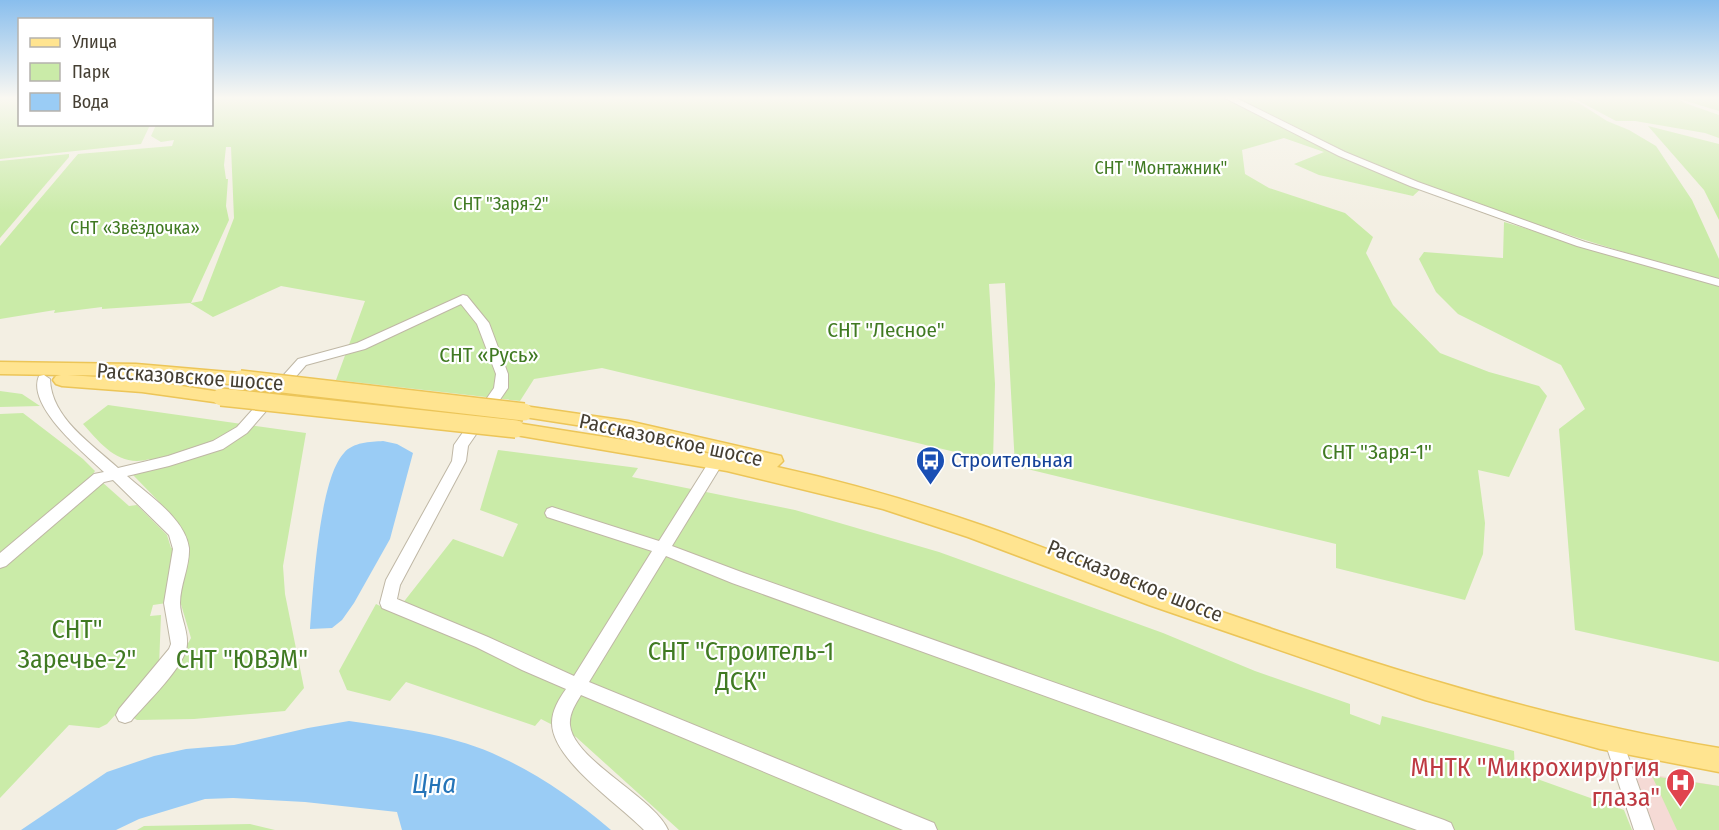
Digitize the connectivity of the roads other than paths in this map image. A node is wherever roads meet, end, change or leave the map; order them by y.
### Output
1 (1305, 136) edge
2 (1719, 283) edge
3 (0, 368) edge
4 (0, 377) edge
5 (44, 379) junction
6 (520, 421) junction
7 (717, 461) junction
8 (116, 474) junction
9 (552, 513) dead end
10 (661, 548) junction
11 (0, 562) edge
12 (1312, 653) junction
13 (578, 685) junction
14 (125, 715) dead end
15 (1614, 742) junction
16 (1719, 760) edge
17 (658, 830) edge
18 (927, 830) edge
19 (1444, 830) edge
20 (1644, 830) edge

1 - 2 street
3 - 6 main road, Рассказовское шоссе, bridge
4 - 5 main road, Рассказовское шоссе
5 - 6 main road, Рассказовское шоссе, bridge
5 - 8 street
6 - 7 main road, Рассказовское шоссе
6 - 12 main road, Рассказовское шоссе
7 - 10 street
7 - 12 main road, Рассказовское шоссе
8 - 11 street
8 - 13 street
8 - 14 street
9 - 10 street
10 - 13 street
10 - 19 street
12 - 15 main road, Рассказовское шоссе
13 - 17 street
13 - 18 street
15 - 16 main road, Рассказовское шоссе
15 - 20 street

